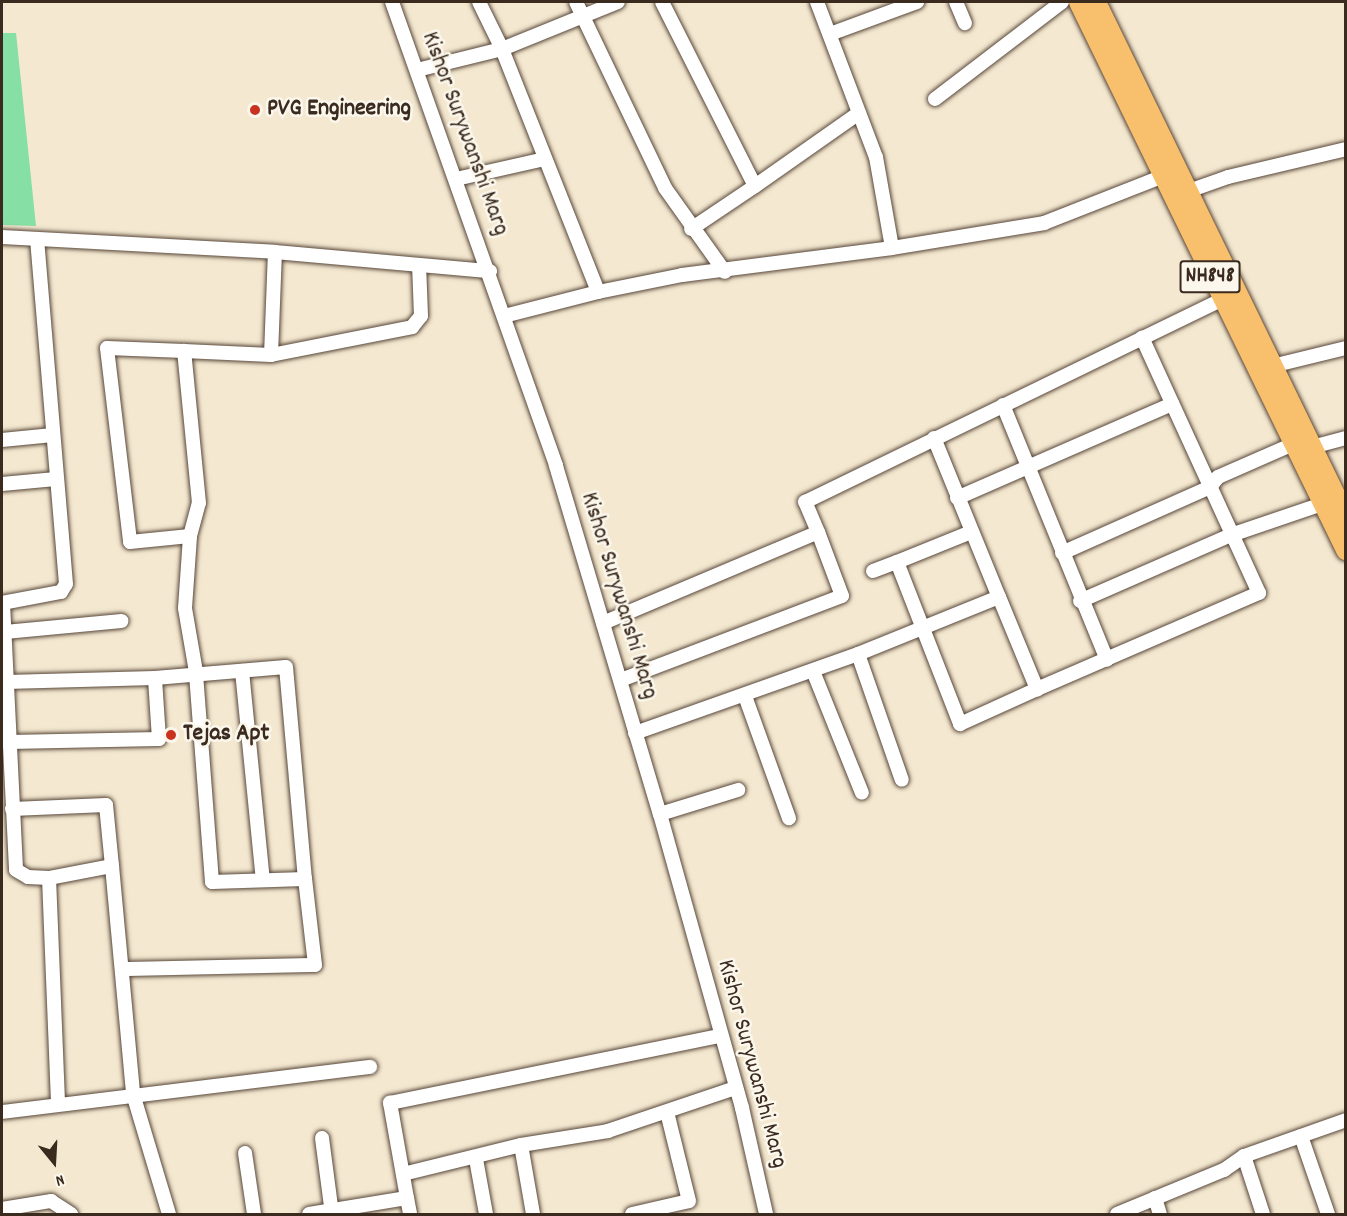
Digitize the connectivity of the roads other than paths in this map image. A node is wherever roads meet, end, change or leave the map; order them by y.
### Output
1 (392, 2) edge
2 (479, 2) edge
3 (576, 2) edge
4 (618, 2) edge
5 (662, 2) edge
6 (817, 2) edge
7 (917, 2) edge
8 (956, 2) edge
9 (1062, 2) edge
10 (1079, 2) edge
11 (1096, 2) edge
12 (583, 16) junction
13 (965, 23) dead end
14 (830, 34) junction
15 (502, 49) junction
16 (1110, 50) junction
17 (417, 70) junction
18 (935, 99) dead end
19 (859, 113) junction
20 (1346, 149) edge
21 (545, 159) junction
22 (1169, 174) junction
23 (456, 180) junction
24 (755, 186) junction
25 (1179, 195) junction
26 (691, 229) junction
27 (2, 237) edge
28 (37, 240) junction
29 (892, 248) junction
30 (274, 252) junction
31 (418, 265) junction
32 (490, 271) junction
33 (725, 272) junction
34 (598, 292) junction
35 (1229, 296) junction
36 (504, 316) junction
37 (1142, 337) junction
38 (1346, 348) edge
39 (184, 351) junction
40 (271, 355) junction
41 (1272, 366) junction
42 (1172, 404) junction
43 (1003, 405) junction
44 (53, 435) junction
45 (934, 438) junction
46 (1346, 438) edge
47 (2, 440) edge
48 (1291, 445) junction
49 (1312, 447) junction
50 (1028, 468) junction
51 (56, 479) junction
52 (2, 484) edge
53 (1210, 487) junction
54 (957, 498) junction
55 (1335, 500) edge
56 (1346, 517) edge
57 (818, 532) junction
58 (970, 532) junction
59 (1231, 535) junction
60 (190, 536) junction
61 (1346, 550) edge
62 (1062, 553) junction
63 (897, 562) junction
64 (873, 572) dead end
65 (999, 597) junction
66 (1080, 601) junction
67 (2, 603) edge
68 (122, 621) dead end
69 (603, 623) junction
70 (925, 629) junction
71 (5, 632) junction
72 (858, 654) junction
73 (1107, 660) junction
74 (242, 671) junction
75 (813, 671) junction
76 (195, 672) junction
77 (154, 678) junction
78 (621, 680) junction
79 (6, 682) junction
80 (1037, 689) junction
81 (744, 696) junction
82 (636, 733) junction
83 (9, 742) junction
84 (6, 775) edge
85 (902, 780) dead end
86 (738, 790) dead end
87 (862, 793) dead end
88 (12, 809) junction
89 (660, 814) junction
90 (789, 818) dead end
91 (112, 866) junction
92 (49, 878) junction
93 (305, 879) junction
94 (262, 880) junction
95 (123, 969) junction
96 (720, 1036) junction
97 (370, 1067) dead end
98 (735, 1088) junction
99 (133, 1094) junction
100 (58, 1103) junction
101 (2, 1112) edge
102 (667, 1112) junction
103 (1346, 1120) edge
104 (1301, 1136) junction
105 (322, 1138) dead end
106 (521, 1145) junction
107 (245, 1153) dead end
108 (1244, 1156) junction
109 (476, 1159) junction
110 (403, 1174) junction
111 (407, 1198) junction
112 (1155, 1198) junction
113 (2, 1209) edge
114 (331, 1212) edge
115 (71, 1215) edge
116 (170, 1215) edge
117 (254, 1215) edge
118 (309, 1215) edge
119 (410, 1215) edge
120 (486, 1215) edge
121 (533, 1215) edge
122 (632, 1215) edge
123 (766, 1215) edge
124 (1117, 1215) edge
125 (1160, 1215) edge
126 (1263, 1215) edge
127 (1328, 1215) edge

1 - 17 street, Kishor Surywanshi Marg
2 - 15 street
3 - 12 street
4 - 12 street
5 - 24 street
6 - 14 street
7 - 14 street
8 - 13 street
9 - 18 street
10 - 16 highway, NH848
11 - 16 highway, NH848
12 - 15 street
12 - 26 street
14 - 19 street
15 - 17 street
15 - 21 street
16 - 22 highway, NH848
17 - 23 street, Kishor Surywanshi Marg
19 - 24 street
19 - 29 street
20 - 25 street
21 - 23 street
21 - 34 street
22 - 25 highway, NH848
22 - 29 street
23 - 32 street, Kishor Surywanshi Marg
24 - 26 street
25 - 35 highway, NH848
26 - 33 street
27 - 28 street
28 - 30 street
28 - 44 street
29 - 33 street
30 - 31 street
30 - 40 street
31 - 32 street
31 - 40 street
32 - 36 street, Kishor Surywanshi Marg
33 - 34 street
34 - 36 street
35 - 37 street
35 - 41 highway, NH848
35 - 48 highway, NH848
36 - 69 street, Kishor Surywanshi Marg
37 - 42 street
37 - 43 street
38 - 41 street
39 - 40 street
39 - 60 street
39 - 60 street
41 - 49 highway, NH848
42 - 50 street
42 - 53 street
43 - 45 street
43 - 50 street
44 - 47 street
44 - 51 street
45 - 54 street
45 - 57 street
46 - 49 street
48 - 53 street
48 - 55 highway, NH848
49 - 55 highway, NH848
50 - 54 street
50 - 62 street
51 - 52 street
51 - 67 street
53 - 59 street
53 - 62 street
54 - 58 street
55 - 56 highway, NH848
55 - 59 street
55 - 61 highway, NH848
57 - 69 street
57 - 78 street
58 - 63 street
58 - 65 street
59 - 66 street
59 - 73 street
60 - 76 street
62 - 66 street
63 - 64 street
63 - 70 street
65 - 70 street
65 - 80 street
66 - 73 street
67 - 71 street
68 - 71 street
69 - 78 street, Kishor Surywanshi Marg
70 - 72 street
70 - 80 street
71 - 79 street
72 - 75 street
72 - 85 street
73 - 80 street
74 - 76 street
74 - 93 street
74 - 94 street
75 - 81 street
75 - 87 street
76 - 77 street
76 - 94 street
77 - 79 street
77 - 83 street
78 - 82 street, Kishor Surywanshi Marg
79 - 83 street
81 - 82 street
81 - 90 street
82 - 89 street, Kishor Surywanshi Marg
83 - 84 street
84 - 88 street
86 - 89 street
88 - 91 street
88 - 92 street
89 - 96 street, Kishor Surywanshi Marg
91 - 92 street
91 - 95 street
92 - 100 street
93 - 94 street
93 - 95 street
95 - 99 street
96 - 98 street, Kishor Surywanshi Marg
96 - 110 street
97 - 99 street
98 - 102 street
98 - 123 street, Kishor Surywanshi Marg
99 - 100 street
99 - 116 street
100 - 101 street
102 - 106 street
102 - 122 street
103 - 104 street
104 - 108 street
104 - 127 street
105 - 114 street
106 - 109 street
106 - 121 street
107 - 117 street
108 - 112 street
108 - 126 street
109 - 110 street
109 - 120 street
110 - 111 street
111 - 114 street
111 - 119 street
112 - 124 street
112 - 125 street
113 - 115 street
114 - 118 street

